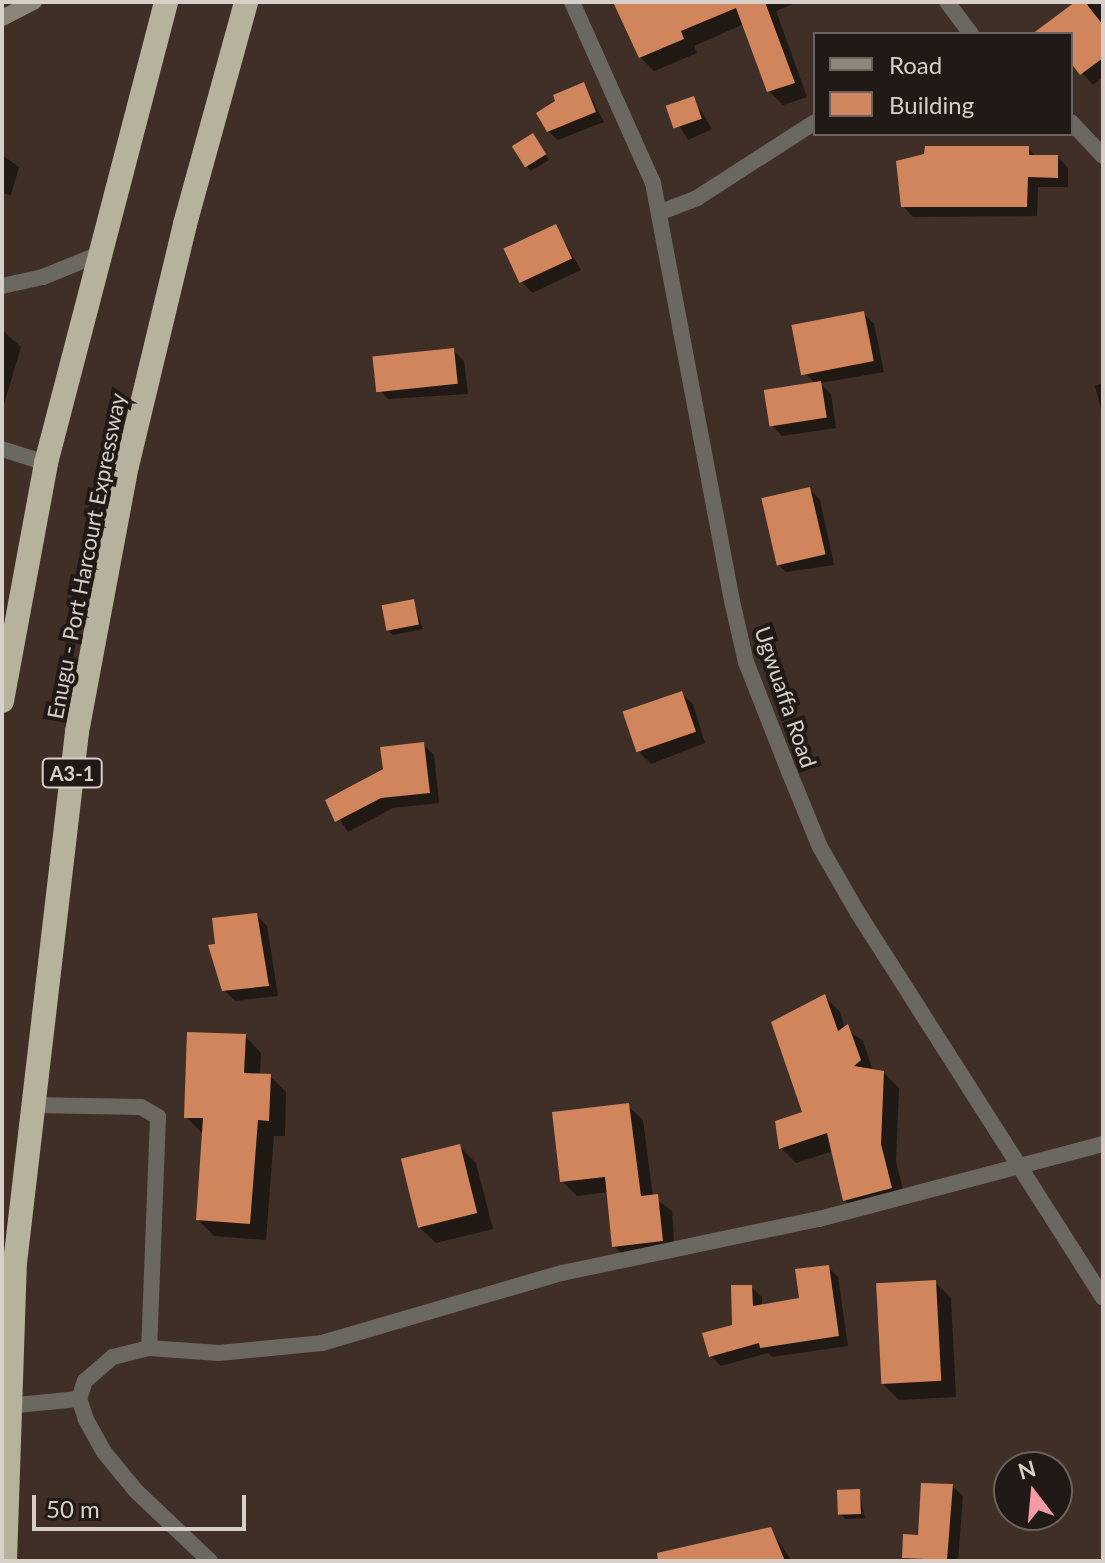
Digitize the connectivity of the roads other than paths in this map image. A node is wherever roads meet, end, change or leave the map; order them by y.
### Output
1 (34, 2) edge
2 (166, 2) edge
3 (246, 2) edge
4 (572, 2) edge
5 (947, 2) edge
6 (2, 18) edge
7 (970, 32) edge
8 (813, 123) edge
9 (1073, 124) edge
10 (1103, 156) edge
11 (661, 212) junction
12 (97, 255) junction
13 (2, 286) edge
14 (2, 449) edge
15 (46, 463) junction
16 (2, 701) edge
17 (33, 1105) junction
18 (1103, 1144) edge
19 (1017, 1165) junction
20 (1103, 1297) edge
21 (149, 1348) junction
22 (79, 1399) junction
23 (7, 1406) junction
24 (5, 1561) edge
25 (210, 1561) edge

1 - 6 street
2 - 12 highway
3 - 17 highway, Enugu - Port Harcourt Expressway / A3-1
4 - 11 street, Ugwuaffa Road
5 - 7 street
8 - 11 street
9 - 10 street
11 - 19 street, Ugwuaffa Road
12 - 13 street
12 - 15 highway
14 - 15 street
15 - 16 highway
17 - 21 street
17 - 23 highway, Enugu - Port Harcourt Expressway / A3-1
18 - 19 street
19 - 20 street, Ugwuaffa Road
19 - 21 street
21 - 22 street
22 - 23 street
22 - 25 street
23 - 24 highway, Enugu - Port Harcourt Expressway / A3-1

